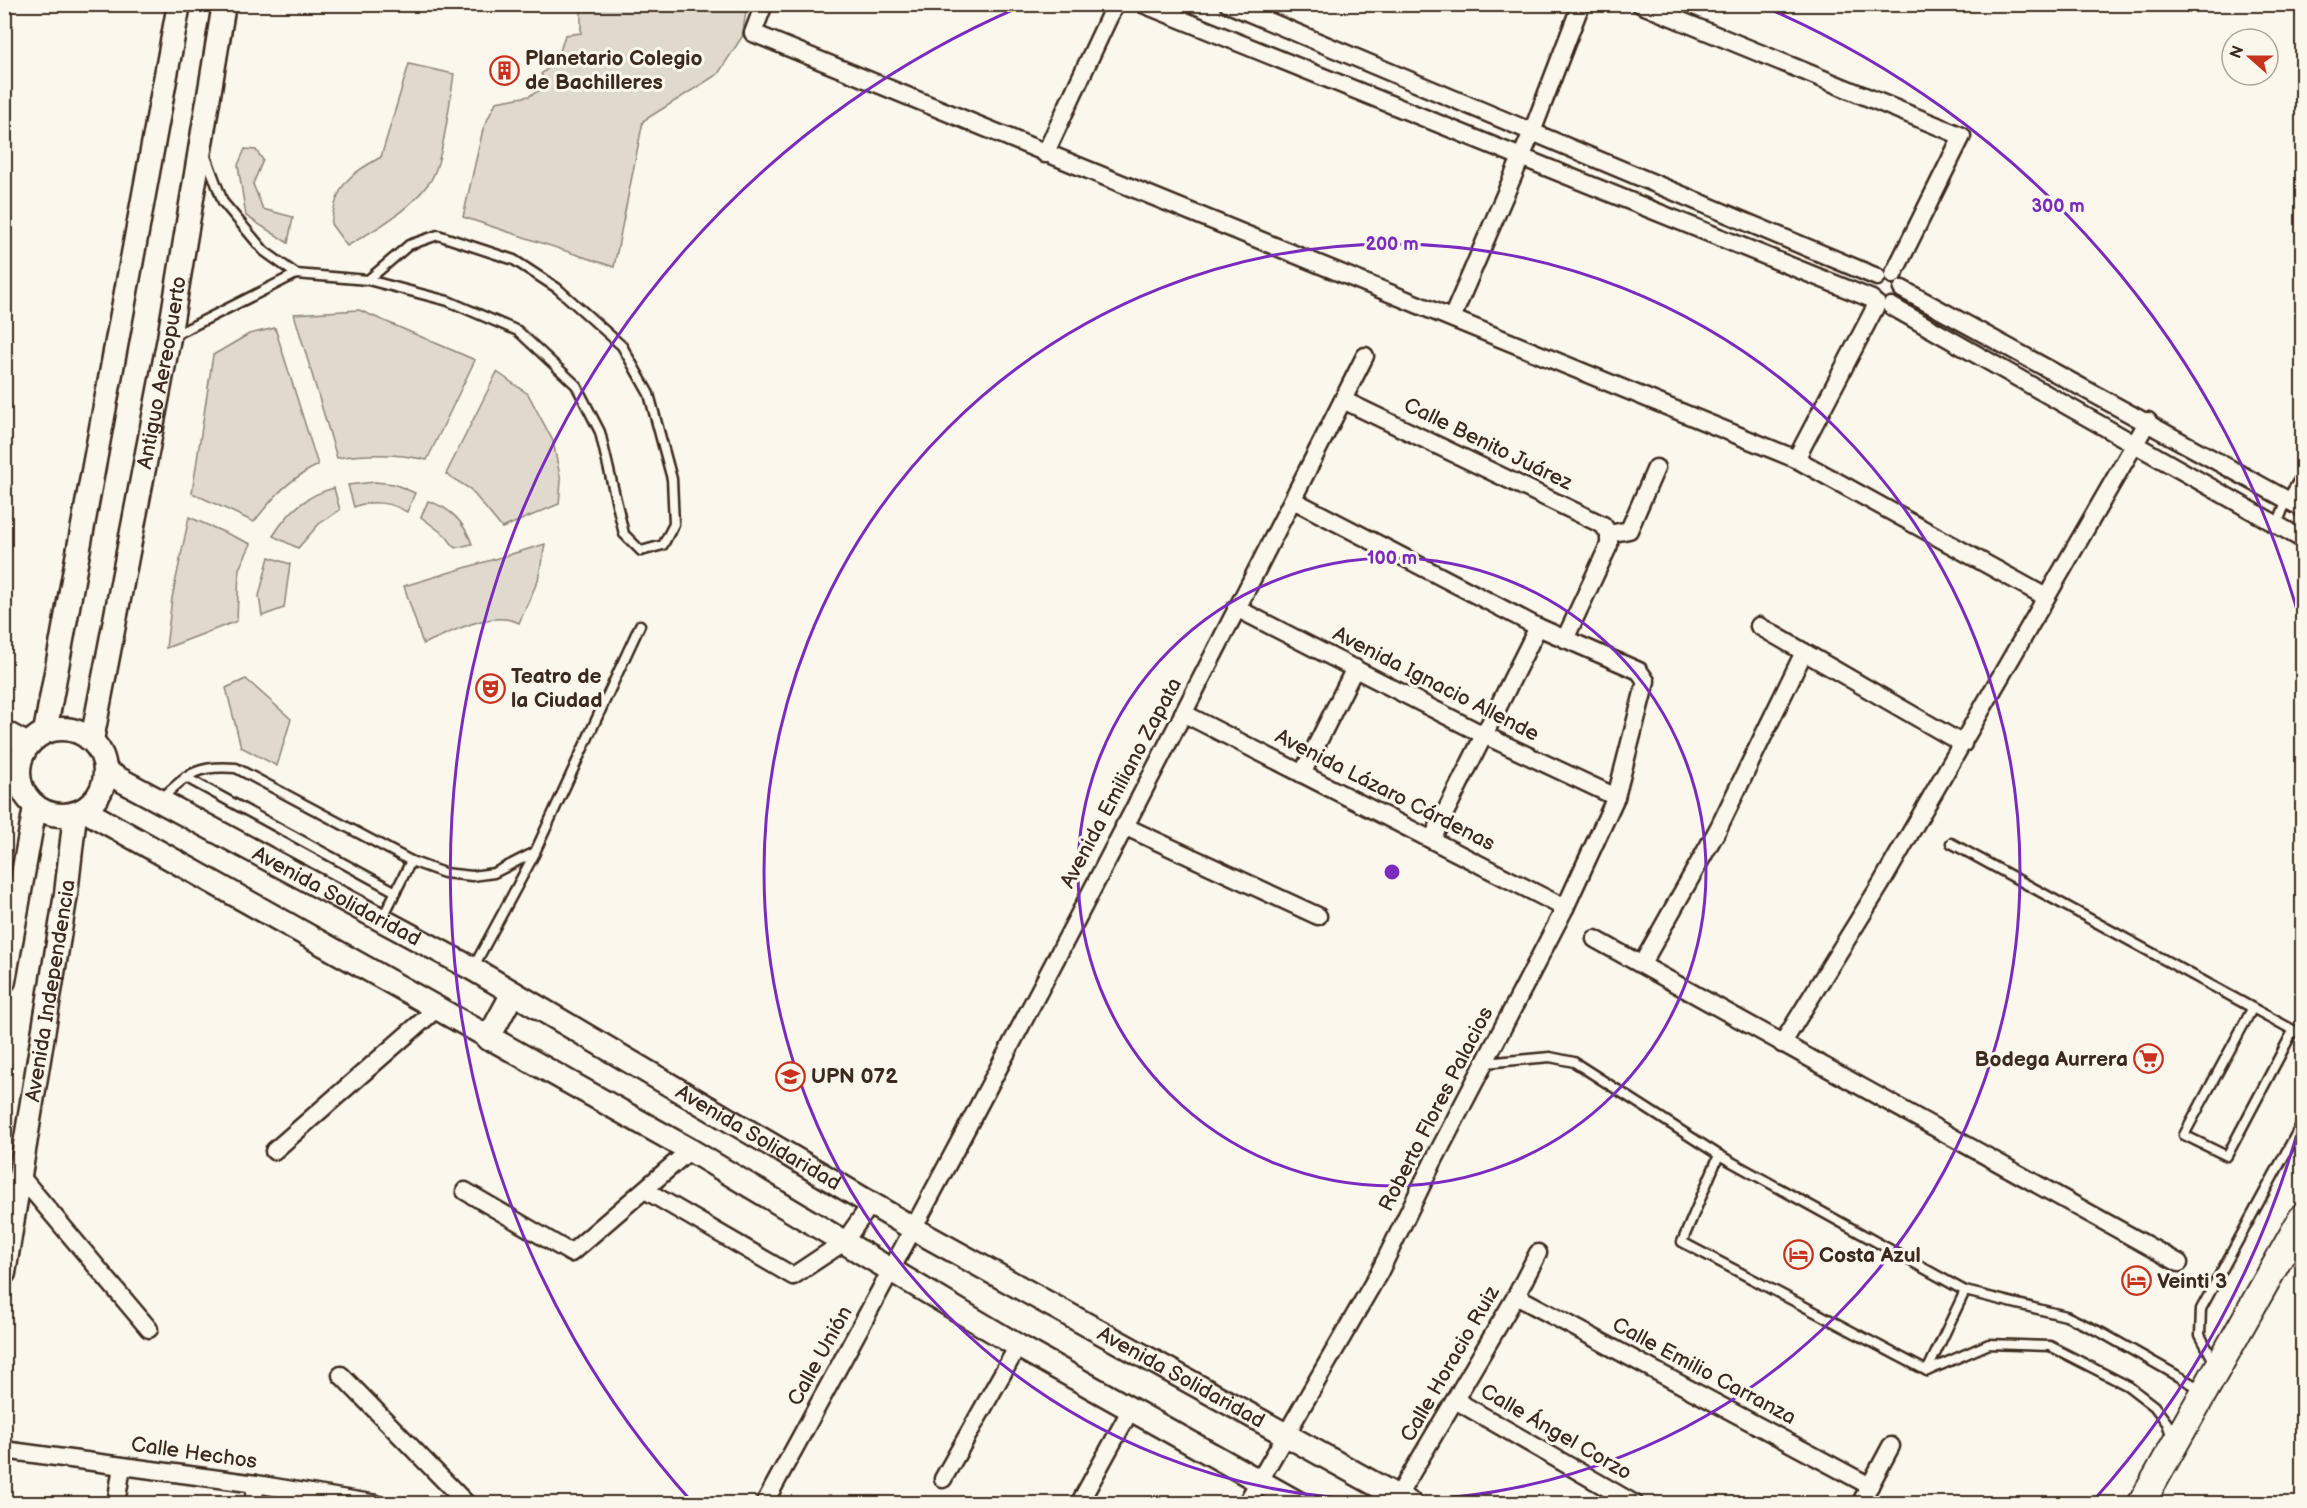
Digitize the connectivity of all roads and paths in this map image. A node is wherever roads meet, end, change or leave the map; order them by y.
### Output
1 (179, 4) edge
2 (224, 4) edge
3 (764, 4) edge
4 (1115, 4) edge
5 (1143, 4) edge
6 (1228, 4) edge
7 (1581, 4) edge
8 (1640, 4) edge
9 (1532, 132) junction
10 (201, 141) junction
11 (1045, 154) junction
12 (1522, 156) junction
13 (296, 274) junction
14 (368, 280) junction
15 (1890, 280) junction
16 (1880, 303) junction
17 (1452, 318) junction
18 (169, 338) junction
19 (1365, 356) dead end
20 (1344, 400) junction
21 (2148, 421) junction
22 (2133, 443) junction
23 (1796, 459) junction
24 (1656, 468) dead end
25 (2302, 475) edge
26 (2287, 499) junction
27 (1293, 500) junction
28 (2302, 508) edge
29 (2277, 525) junction
30 (1609, 534) junction
31 (2302, 539) edge
32 (2046, 597) junction
33 (1236, 608) junction
34 (640, 625) dead end
35 (1759, 626) dead end
36 (1538, 627) junction
37 (1565, 639) junction
38 (1804, 652) junction
39 (1355, 668) junction
40 (1183, 713) junction
41 (4, 732) edge
42 (1484, 735) junction
43 (36, 738) junction
44 (92, 740) junction
45 (1963, 744) junction
46 (11, 770) edge
47 (106, 772) junction
48 (1302, 774) junction
49 (185, 777) junction
50 (1616, 797) junction
51 (159, 801) junction
52 (35, 807) junction
53 (80, 812) junction
54 (1124, 826) junction
55 (1432, 839) junction
56 (1951, 843) dead end
57 (535, 852) junction
58 (411, 861) junction
59 (396, 892) junction
60 (1565, 908) junction
61 (1318, 915) dead end
62 (381, 920) junction
63 (9, 928) edge
64 (1594, 939) dead end
65 (1642, 964) junction
66 (473, 969) junction
67 (4, 981) edge
68 (513, 993) junction
69 (2252, 1009) junction
70 (435, 1010) junction
71 (2293, 1031) junction
72 (2302, 1035) edge
73 (488, 1039) junction
74 (1782, 1044) junction
75 (1485, 1063) junction
76 (2302, 1123) edge
77 (690, 1150) junction
78 (274, 1151) dead end
79 (1719, 1155) junction
80 (21, 1177) junction
81 (645, 1190) junction
82 (465, 1191) dead end
83 (871, 1204) junction
84 (2302, 1218) edge
85 (914, 1229) junction
86 (844, 1242) junction
87 (1538, 1253) dead end
88 (2179, 1263) dead end
89 (892, 1271) junction
90 (4, 1272) edge
91 (1965, 1291) junction
92 (1516, 1296) junction
93 (149, 1329) dead end
94 (1018, 1346) junction
95 (2217, 1368) junction
96 (1926, 1371) junction
97 (340, 1376) dead end
98 (2204, 1391) junction
99 (1455, 1400) junction
100 (1131, 1408) junction
101 (1284, 1435) junction
102 (2174, 1444) junction
103 (1891, 1446) dead end
104 (4, 1450) edge
105 (122, 1466) junction
106 (943, 1479) dead end
107 (1258, 1480) junction
108 (256, 1484) junction
109 (1870, 1486) junction
110 (1405, 1500) edge
111 (116, 1503) edge
112 (253, 1503) edge
113 (377, 1503) edge
114 (467, 1503) edge
115 (764, 1503) edge
116 (1079, 1503) edge
117 (1246, 1503) edge
118 (1300, 1503) edge
119 (1635, 1503) edge
120 (1860, 1503) edge
121 (2141, 1503) edge

1 - 43 main road
2 - 10 main road, Antiguo Aereopuerto
3 - 11 street
4 - 11 street
5 - 12 street
6 - 9 street
7 - 9 street
8 - 15 street
9 - 12 street
9 - 15 street
10 - 13 lane
10 - 18 main road, Antiguo Aereopuerto
11 - 17 street
12 - 16 street
12 - 17 street
13 - 14 lane
13 - 18 lane
14 - 14 lane
15 - 16 street
15 - 16 street
15 - 21 street
16 - 22 street
16 - 23 street
17 - 23 street
18 - 44 main road, Antiguo Aereopuerto
19 - 20 street, Avenida Emiliano Zapata
20 - 27 street, Avenida Emiliano Zapata
20 - 30 street, Calle Benito Juárez
21 - 22 street
21 - 26 street
22 - 29 street
22 - 32 street
23 - 32 street
24 - 30 street
25 - 26 lane
26 - 28 street
26 - 29 lane
27 - 33 street, Avenida Emiliano Zapata
27 - 36 street
29 - 31 street
30 - 37 street
32 - 45 street
33 - 39 street, Avenida Ignacio Allende
33 - 40 street, Avenida Emiliano Zapata
34 - 57 lane
35 - 38 street
36 - 37 street
36 - 42 street
37 - 50 street
38 - 45 street
38 - 65 street
39 - 42 street, Avenida Ignacio Allende
39 - 48 street
40 - 48 street, Avenida Lázaro Cárdenas
40 - 54 street, Avenida Emiliano Zapata
41 - 43 main road
42 - 50 street, Avenida Ignacio Allende
42 - 55 street
43 - 44 main road
43 - 46 main road
44 - 47 main road
45 - 74 street
46 - 52 main road
47 - 51 main road, Avenida Solidaridad
47 - 53 main road
48 - 55 street, Avenida Lázaro Cárdenas
49 - 51 lane
49 - 58 lane
49 - 59 lane
50 - 60 street, Roberto Flores Palacios
51 - 62 main road, Avenida Solidaridad
52 - 53 main road
52 - 63 main road
53 - 70 main road
53 - 80 main road, Avenida Independencia
54 - 61 street
54 - 85 street, Avenida Emiliano Zapata
55 - 60 street, Avenida Lázaro Cárdenas
56 - 69 lane
57 - 58 lane
57 - 66 lane
58 - 59 lane
59 - 62 lane
60 - 75 street, Roberto Flores Palacios
62 - 66 main road, Avenida Solidaridad
63 - 67 main road
64 - 65 street
65 - 74 street
66 - 68 main road, Avenida Solidaridad
68 - 73 main road
68 - 83 main road, Avenida Solidaridad
69 - 71 lane
69 - 71 lane
70 - 73 main road
70 - 78 street
71 - 72 lane
73 - 77 main road
74 - 88 street
75 - 79 lane
75 - 101 street, Roberto Flores Palacios
76 - 95 lane
77 - 81 street
77 - 86 main road
79 - 91 lane
79 - 96 lane
80 - 90 main road, Avenida Independencia
80 - 93 street
81 - 82 street
81 - 86 street
83 - 85 main road, Avenida Solidaridad
83 - 86 street
84 - 95 main road
85 - 89 street, Calle Unión
85 - 101 main road, Avenida Solidaridad
86 - 89 main road
87 - 92 street, Calle Horacio Ruiz
89 - 94 main road
89 - 115 street, Calle Unión
91 - 96 lane
91 - 98 lane
92 - 99 street, Calle Horacio Ruiz
92 - 109 street, Calle Emilio Carranza
94 - 100 main road
94 - 106 street
95 - 98 main road
96 - 102 lane
97 - 114 street
98 - 102 main road
99 - 110 street, Calle Horacio Ruiz
99 - 119 street, Calle Ángel Corzo
100 - 107 main road
100 - 116 street
101 - 107 street, Roberto Flores Palacios
101 - 110 main road, Avenida Solidaridad
102 - 121 main road
103 - 109 street
104 - 105 street, Calle Hechos
105 - 108 street, Calle Hechos
105 - 111 street
107 - 117 street, Roberto Flores Palacios
107 - 118 main road
108 - 112 street
108 - 113 street, Calle Hechos
109 - 120 street

